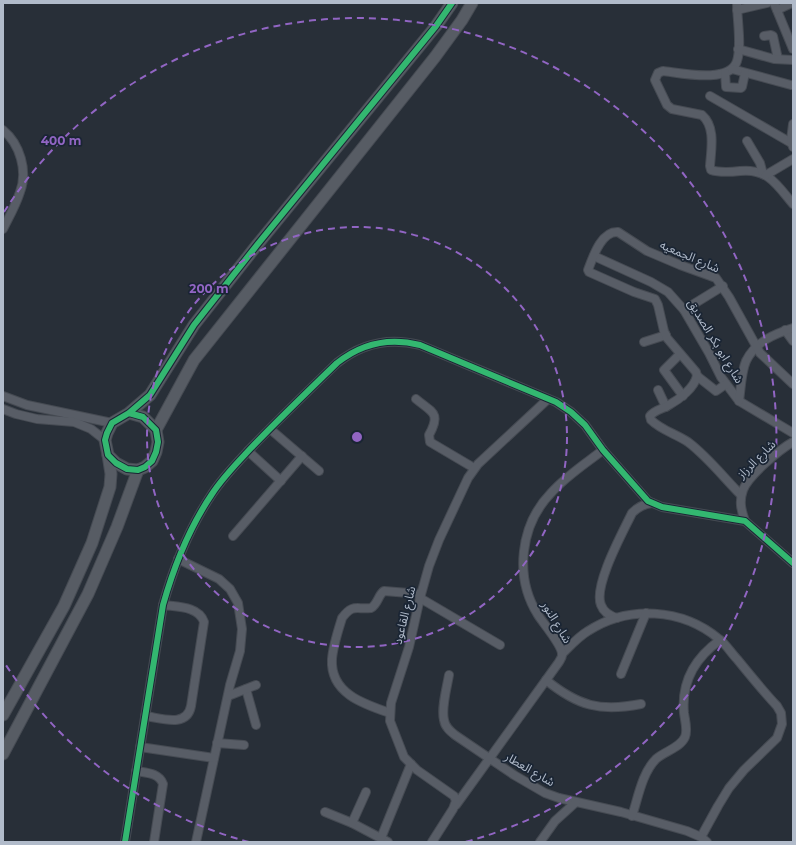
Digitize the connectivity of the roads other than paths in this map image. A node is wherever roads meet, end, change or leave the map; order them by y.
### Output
1 (452, 3) edge
2 (472, 3) edge
3 (766, 3) edge
4 (792, 3) edge
5 (737, 6) edge
6 (776, 6) edge
7 (764, 36) dead end
8 (738, 49) junction
9 (793, 49) edge
10 (778, 59) junction
11 (793, 60) edge
12 (729, 71) junction
13 (745, 73) junction
14 (790, 86) dead end
15 (383, 92) junction
16 (710, 96) dead end
17 (396, 106) junction
18 (793, 124) edge
19 (3, 130) edge
20 (747, 141) dead end
21 (793, 145) edge
22 (793, 159) edge
23 (764, 174) junction
24 (793, 204) edge
25 (14, 207) junction
26 (3, 212) edge
27 (3, 229) edge
28 (594, 256) junction
29 (723, 286) junction
30 (684, 310) junction
31 (789, 329) edge
32 (666, 335) junction
33 (793, 341) edge
34 (644, 342) dead end
35 (756, 348) junction
36 (180, 349) junction
37 (680, 354) junction
38 (194, 360) junction
39 (697, 376) junction
40 (726, 384) junction
41 (793, 384) edge
42 (658, 390) dead end
43 (3, 396) edge
44 (683, 396) junction
45 (416, 399) dead end
46 (548, 399) junction
47 (739, 401) junction
48 (666, 407) junction
49 (3, 409) edge
50 (129, 413) junction
51 (112, 423) junction
52 (270, 428) junction
53 (156, 430) junction
54 (793, 433) edge
55 (105, 440) junction
56 (793, 442) edge
57 (603, 450) junction
58 (248, 451) junction
59 (108, 455) junction
60 (302, 456) junction
61 (474, 468) junction
62 (138, 470) junction
63 (319, 471) dead end
64 (281, 481) junction
65 (741, 495) junction
66 (652, 503) junction
67 (745, 520) junction
68 (233, 536) dead end
69 (178, 559) junction
70 (793, 563) edge
71 (420, 596) junction
72 (163, 605) junction
73 (646, 613) junction
74 (618, 618) junction
75 (720, 640) junction
76 (500, 645) dead end
77 (562, 654) junction
78 (621, 674) dead end
79 (449, 675) dead end
80 (546, 680) junction
81 (256, 685) dead end
82 (246, 689) junction
83 (228, 696) junction
84 (641, 704) dead end
85 (390, 713) junction
86 (3, 715) edge
87 (145, 716) junction
88 (256, 725) dead end
89 (217, 743) junction
90 (244, 745) dead end
91 (140, 747) junction
92 (3, 754) edge
93 (214, 758) junction
94 (489, 758) junction
95 (411, 764) junction
96 (136, 771) junction
97 (366, 792) dead end
98 (576, 802) junction
99 (456, 805) junction
100 (324, 812) dead end
101 (632, 816) junction
102 (352, 823) junction
103 (381, 838) junction
104 (704, 840) edge
105 (125, 842) edge
106 (154, 842) edge
107 (196, 842) edge
108 (388, 842) edge
109 (432, 842) edge
110 (540, 842) edge

1 - 15 street
2 - 17 street
3 - 5 street
4 - 6 street
5 - 8 street
6 - 9 street
7 - 10 street
8 - 10 street
8 - 12 street
10 - 11 street
12 - 13 street
12 - 13 street
12 - 23 street
13 - 14 street
15 - 17 street
15 - 36 street
16 - 21 street
17 - 38 street
18 - 21 street
19 - 25 street
20 - 23 street
22 - 23 street
23 - 24 street
25 - 26 street
25 - 27 street
28 - 29 street, شارع الجمعيه
28 - 30 street, شارع ابو بكر الصديق
28 - 32 street
29 - 30 street
29 - 35 street, شارع الجمعيه
30 - 40 street, شارع ابو بكر الصديق
31 - 33 street
31 - 35 street
32 - 34 street
32 - 37 street
35 - 41 street, شارع الجمعيه
35 - 47 street
36 - 38 street
36 - 50 street
37 - 39 street
37 - 44 street
38 - 53 street
39 - 40 street
39 - 44 street
40 - 47 street, شارع ابو بكر الصديق
42 - 48 street
43 - 51 street
44 - 48 street
45 - 61 street
46 - 52 street
46 - 57 street
46 - 61 street, شارع القاعود
47 - 54 street, شارع ابو بكر الصديق
48 - 65 street
49 - 55 street
50 - 51 street
50 - 53 street
51 - 55 street
52 - 58 street
52 - 60 street
53 - 62 street
55 - 59 street
56 - 65 street, شارع الرزاز
57 - 66 street
57 - 77 street, شارع النور
58 - 64 street
58 - 69 street
59 - 62 street
59 - 86 street
60 - 63 street
60 - 64 street
61 - 71 street, شارع القاعود
62 - 92 street
64 - 68 street
65 - 67 street, شارع الرزاز
66 - 67 street
66 - 74 street
67 - 70 street
69 - 72 street
69 - 83 street
71 - 76 street
71 - 85 street, شارع القاعود
71 - 85 street
72 - 87 street
72 - 87 street
73 - 74 street
73 - 75 street
73 - 78 street
74 - 77 street
75 - 101 street
75 - 104 street
77 - 80 street, شارع النور
79 - 94 street, شارع العطار
80 - 84 street
80 - 94 street, شارع النور
81 - 82 street
82 - 83 street
82 - 88 street
83 - 89 street
85 - 95 street, شارع القاعود
87 - 91 street
89 - 90 street
89 - 93 street
91 - 93 street
91 - 96 street
93 - 107 street
94 - 98 street, شارع العطار
94 - 99 street, شارع النور
95 - 99 street, شارع القاعود
95 - 103 street
96 - 105 street
96 - 106 street
97 - 102 street
98 - 101 street, شارع العطار
98 - 110 street
99 - 109 street
100 - 102 street
101 - 104 street, شارع العطار
102 - 103 street
103 - 108 street

